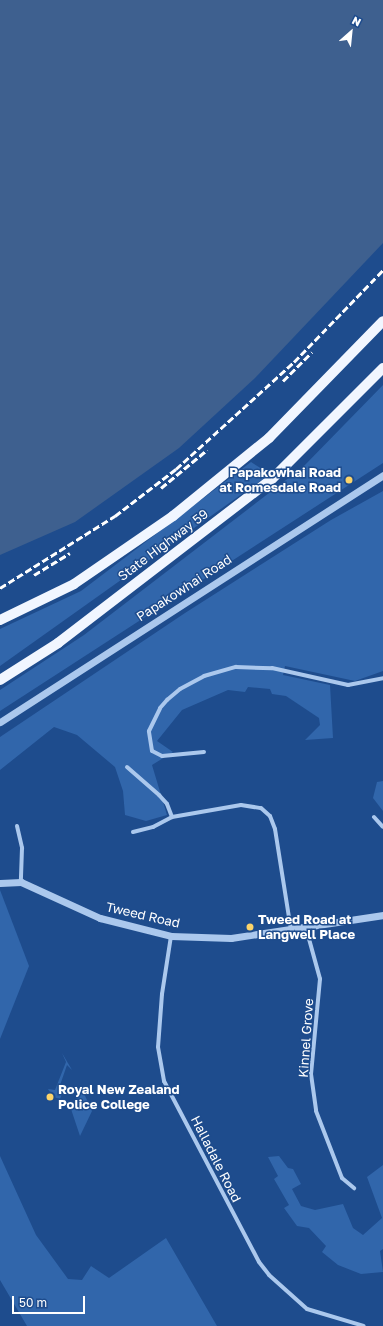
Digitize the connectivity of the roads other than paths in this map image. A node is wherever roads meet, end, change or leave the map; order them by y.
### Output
1 (383, 322) edge
2 (383, 368) edge
3 (383, 475) edge
4 (0, 620) edge
5 (383, 678) edge
6 (0, 680) edge
7 (0, 722) edge
8 (204, 752) dead end
9 (127, 767) dead end
10 (172, 817) junction
11 (374, 817) dead end
12 (17, 826) dead end
13 (383, 827) edge
14 (133, 832) dead end
15 (21, 882) junction
16 (0, 883) edge
17 (383, 915) edge
18 (306, 928) junction
19 (291, 930) junction
20 (171, 936) junction
21 (354, 1188) dead end
22 (364, 1326) edge

1 - 4 main road, State Highway 59
2 - 6 main road, State Highway 59
3 - 7 street, Papakowhai Road
5 - 8 street
9 - 10 street
10 - 14 street
10 - 19 street
11 - 13 street
12 - 15 street
15 - 16 street, Tweed Road
15 - 20 street, Tweed Road
17 - 18 street, Tweed Road
18 - 19 street, Tweed Road
18 - 21 street, Kinnel Grove
19 - 20 street, Tweed Road
20 - 22 street, Halladale Road

